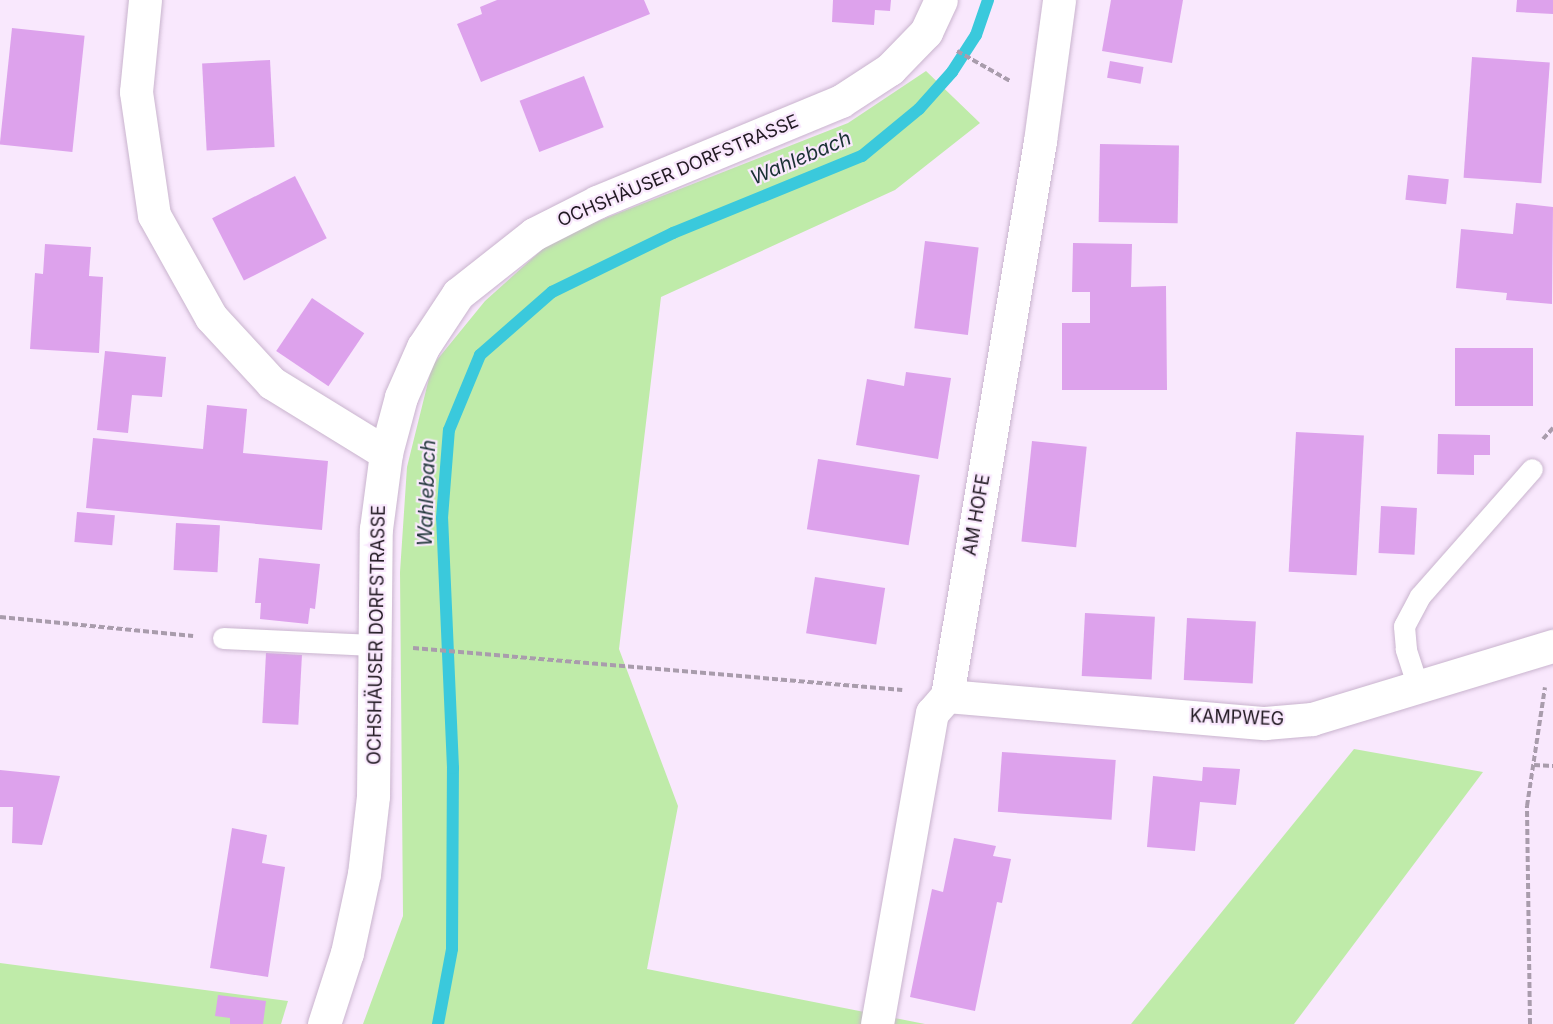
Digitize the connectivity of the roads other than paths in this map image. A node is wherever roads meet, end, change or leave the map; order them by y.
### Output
1 (145, 0) edge
2 (941, 0) edge
3 (1059, 0) edge
4 (386, 453) junction
5 (1532, 470) dead end
6 (223, 638) dead end
7 (373, 645) junction
8 (1551, 646) edge
9 (1418, 687) junction
10 (947, 696) junction
11 (324, 1024) edge
12 (877, 1024) edge

1 - 4 street
2 - 4 street, OCHSHÄUSER DORFSTRASSE
3 - 10 street, AM HOFE
4 - 7 street, OCHSHÄUSER DORFSTRASSE
5 - 9 lane
6 - 7 lane
7 - 11 street, OCHSHÄUSER DORFSTRASSE
8 - 9 street, KAMPWEG
9 - 10 street, KAMPWEG
10 - 12 street, AM HOFE

